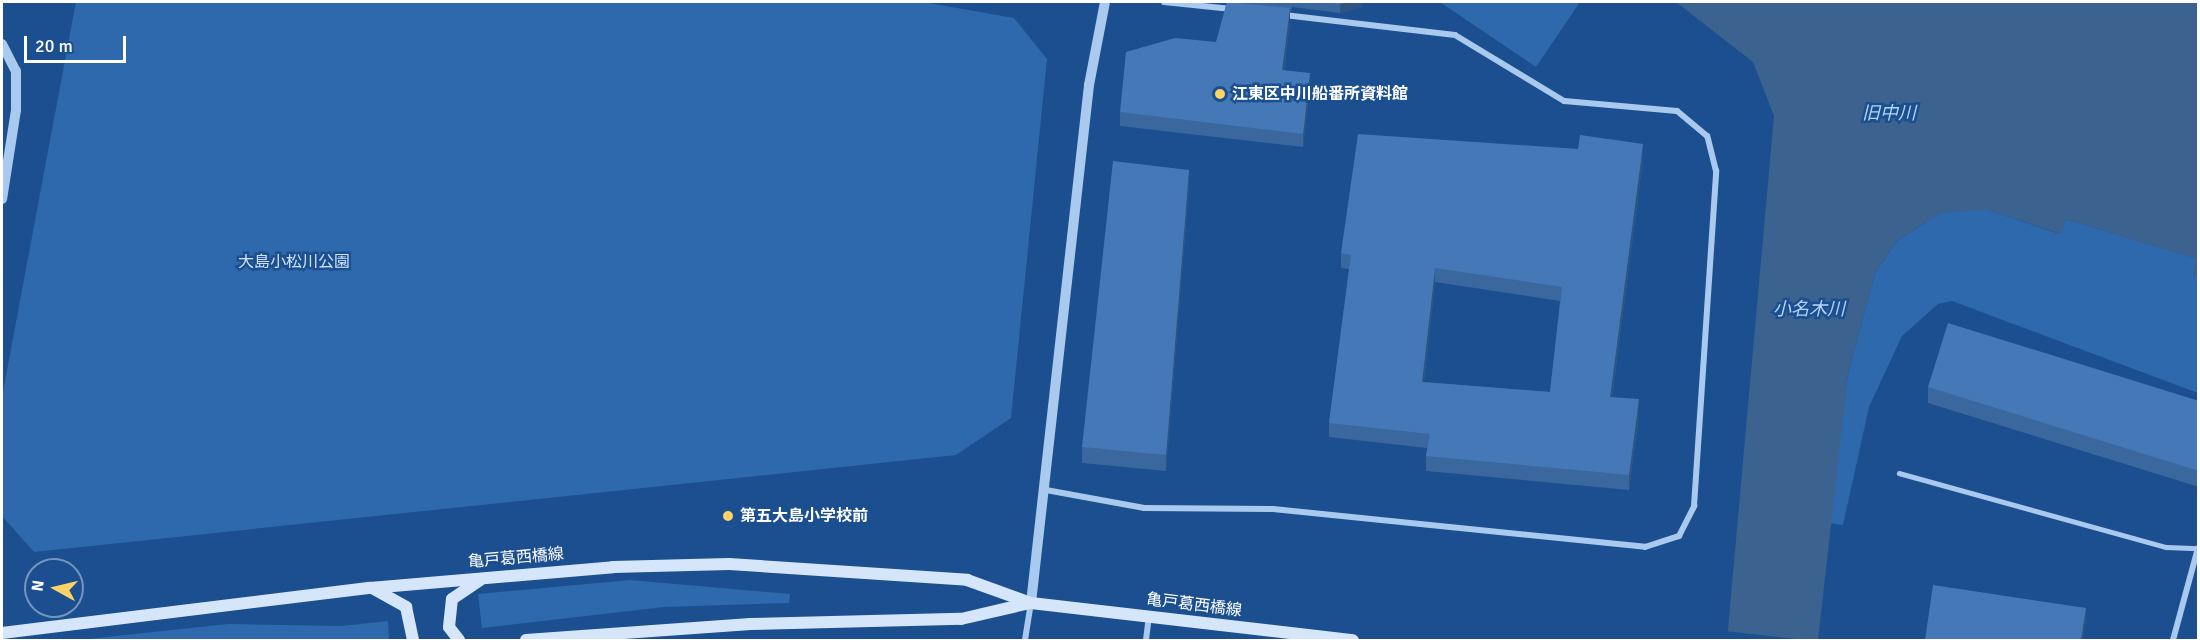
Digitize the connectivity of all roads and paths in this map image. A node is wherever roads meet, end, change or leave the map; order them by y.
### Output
1 (1105, 2) edge
2 (1164, 2) edge
3 (1246, 11) edge
4 (1269, 13) edge
5 (2, 44) edge
6 (2, 199) edge
7 (1899, 472) dead end
8 (1046, 490) junction
9 (2199, 548) edge
10 (486, 577) junction
11 (370, 588) junction
12 (1031, 603) junction
13 (1149, 616) junction
14 (2, 633) edge
15 (413, 640) edge
16 (459, 640) edge
17 (528, 640) edge
18 (1025, 640) edge
19 (1146, 640) edge
20 (1353, 640) edge
21 (2173, 640) edge

1 - 8 street
2 - 3 street
4 - 8 street
5 - 6 street
7 - 9 lane
8 - 12 street
9 - 21 street
10 - 11 main road, 亀戸葛西橋線
10 - 12 main road, 亀戸葛西橋線
10 - 16 main road
11 - 14 main road, 亀戸葛西橋線
11 - 15 main road
12 - 13 main road, 亀戸葛西橋線
12 - 17 main road, 亀戸葛西橋線
12 - 18 street
13 - 19 street
13 - 20 main road, 亀戸葛西橋線

